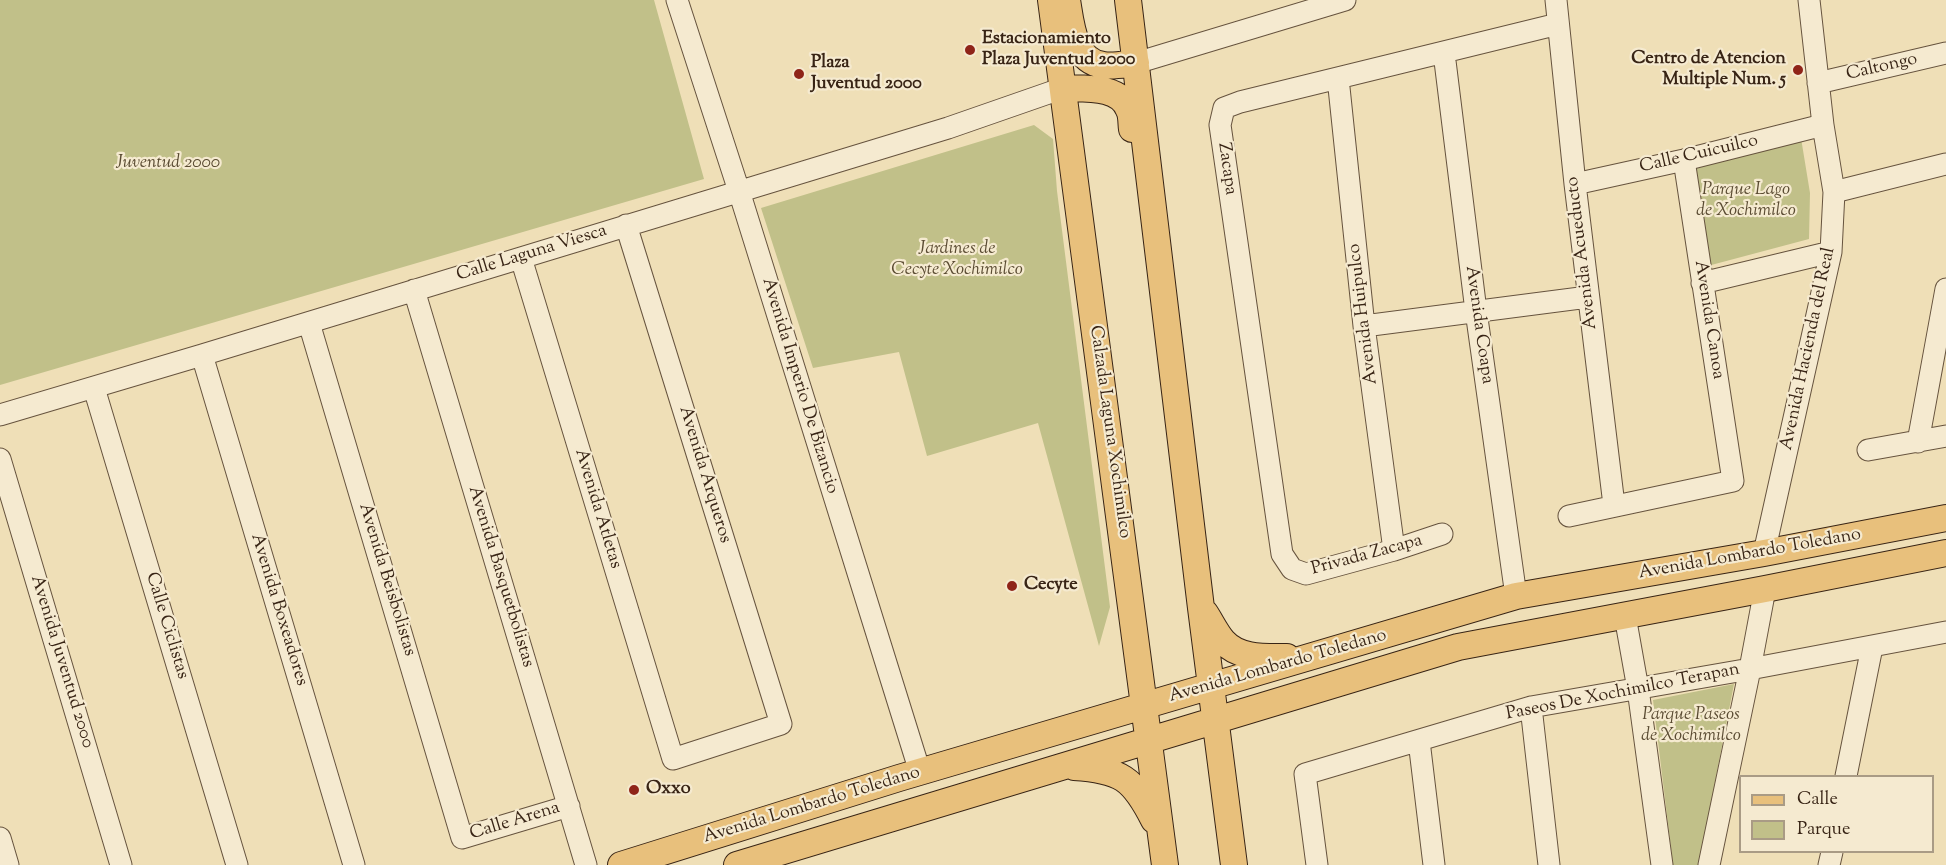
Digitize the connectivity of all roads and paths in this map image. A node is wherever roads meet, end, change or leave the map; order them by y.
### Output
1 (677, 0) edge
2 (1051, 0) edge
3 (1067, 0) edge
4 (1128, 0) edge
5 (1345, 0) edge
6 (1556, 0) edge
7 (1809, 0) edge
8 (1558, 24) junction
9 (1444, 53) junction
10 (1946, 53) edge
11 (1136, 63) junction
12 (1338, 78) junction
13 (1818, 83) junction
14 (1063, 88) junction
15 (1823, 125) junction
16 (1684, 160) junction
17 (1946, 165) edge
18 (1575, 184) junction
19 (739, 191) junction
20 (1834, 192) junction
21 (626, 225) junction
22 (1831, 252) junction
23 (520, 258) junction
24 (1702, 284) junction
25 (1946, 289) edge
26 (414, 290) junction
27 (1588, 297) junction
28 (1476, 311) junction
29 (309, 323) junction
30 (1167, 326) junction
31 (1364, 326) junction
32 (202, 355) junction
33 (94, 388) junction
34 (0, 415) edge
35 (1946, 436) edge
36 (1918, 442) junction
37 (1868, 450) dead end
38 (0, 459) edge
39 (1614, 506) junction
40 (1569, 516) dead end
41 (1946, 518) edge
42 (1442, 534) dead end
43 (1394, 550) junction
44 (1764, 553) junction
45 (1946, 553) edge
46 (1292, 569) joint
47 (1636, 576) junction
48 (1766, 589) junction
49 (1516, 596) junction
50 (1201, 608) junction
51 (1625, 616) junction
52 (1946, 632) edge
53 (1872, 647) junction
54 (1311, 657) junction
55 (1750, 669) junction
56 (1211, 687) junction
57 (1638, 689) junction
58 (1144, 706) junction
59 (1531, 707) junction
60 (1216, 720) junction
61 (1149, 741) junction
62 (1419, 741) junction
63 (674, 759) joint
64 (1065, 766) junction
65 (921, 772) junction
66 (1846, 775) edge
67 (568, 806) junction
68 (1160, 831) junction
69 (0, 838) edge
70 (462, 838) joint
71 (8, 865) edge
72 (121, 865) edge
73 (237, 865) edge
74 (354, 865) edge
75 (586, 865) edge
76 (621, 865) edge
77 (737, 865) edge
78 (1165, 865) edge
79 (1234, 865) edge
80 (1317, 865) edge
81 (1434, 865) edge
82 (1549, 865) edge
83 (1662, 865) edge
84 (1709, 865) edge

1 - 19 street, Avenida Imperio De Bizancio
2 - 14 main road, Calzada Laguna Xochimilco
3 - 11 main road
4 - 11 main road
5 - 11 street
6 - 8 street, Avenida Acueducto
7 - 13 street, Avenida Hacienda del Real
8 - 9 street, Zacapa
8 - 18 street, Avenida Acueducto
9 - 12 street, Zacapa
9 - 28 street, Avenida Coapa
10 - 13 street, Caltongo
11 - 30 main road
12 - 31 street, Avenida Huipulco
12 - 46 street, Zacapa
13 - 15 street, Avenida Hacienda del Real
14 - 19 street, Calle Laguna Viesca
14 - 30 main road
14 - 58 main road, Calzada Laguna Xochimilco
15 - 16 street, Calle Cuicuilco
15 - 20 street, Avenida Hacienda del Real
16 - 18 street, Calle Cuicuilco
16 - 24 street, Avenida Canoa
17 - 20 street
18 - 27 street, Avenida Acueducto
19 - 21 street, Calle Laguna Viesca
19 - 65 street, Avenida Imperio De Bizancio
20 - 22 street, Avenida Hacienda del Real
21 - 23 street, Calle Laguna Viesca
21 - 63 street, Avenida Arqueros
22 - 24 street
22 - 44 street, Avenida Hacienda del Real
23 - 26 street, Calle Laguna Viesca
23 - 63 street, Avenida Atletas
24 - 39 street, Avenida Canoa
25 - 36 street
26 - 29 street, Calle Laguna Viesca
26 - 67 street, Avenida Basquetbolistas
27 - 28 street
27 - 39 street, Avenida Acueducto
28 - 31 street
28 - 49 street, Avenida Coapa
29 - 32 street, Calle Laguna Viesca
29 - 70 street, Avenida Beisbolistas
30 - 50 main road
31 - 43 street, Avenida Huipulco
32 - 33 street, Calle Laguna Viesca
32 - 74 street, Avenida Boxeadores
33 - 34 street, Calle Laguna Viesca
33 - 73 street, Calle Ciclistas
35 - 36 street
36 - 37 street
38 - 72 street, Avenida Juventud 2000
39 - 40 street
41 - 44 main road, Avenida Lombardo Toledano
42 - 43 street, Privada Zacapa
43 - 46 street, Privada Zacapa
44 - 47 main road, Avenida Lombardo Toledano
45 - 48 main road, Avenida Lombardo Toledano
47 - 49 main road, Avenida Lombardo Toledano
47 - 51 main road
48 - 51 main road, Avenida Lombardo Toledano
48 - 55 street
49 - 54 main road, Avenida Lombardo Toledano
50 - 54 main road
50 - 56 main road
51 - 57 street
51 - 60 main road, Avenida Lombardo Toledano
52 - 53 street, Paseos De Xochimilco Terapan
53 - 55 street, Paseos De Xochimilco Terapan
53 - 66 street
54 - 56 main road, Avenida Lombardo Toledano
55 - 57 street, Paseos De Xochimilco Terapan
55 - 84 street
56 - 58 main road, Avenida Lombardo Toledano
56 - 60 main road
57 - 59 street, Paseos De Xochimilco Terapan
57 - 83 street
58 - 61 main road, Calzada Laguna Xochimilco
58 - 65 main road, Avenida Lombardo Toledano
59 - 62 street, Paseos De Xochimilco Terapan
59 - 82 street
60 - 61 main road, Avenida Lombardo Toledano
60 - 79 main road
61 - 64 main road, Avenida Lombardo Toledano
61 - 68 main road, Calzada Laguna Xochimilco
62 - 80 street, Paseos De Xochimilco Terapan
62 - 81 street
64 - 68 main road
64 - 77 main road, Avenida Lombardo Toledano
65 - 76 main road, Avenida Lombardo Toledano
67 - 70 street, Calle Arena
67 - 75 street, Avenida Basquetbolistas
68 - 78 main road, Calzada Laguna Xochimilco
69 - 71 street

